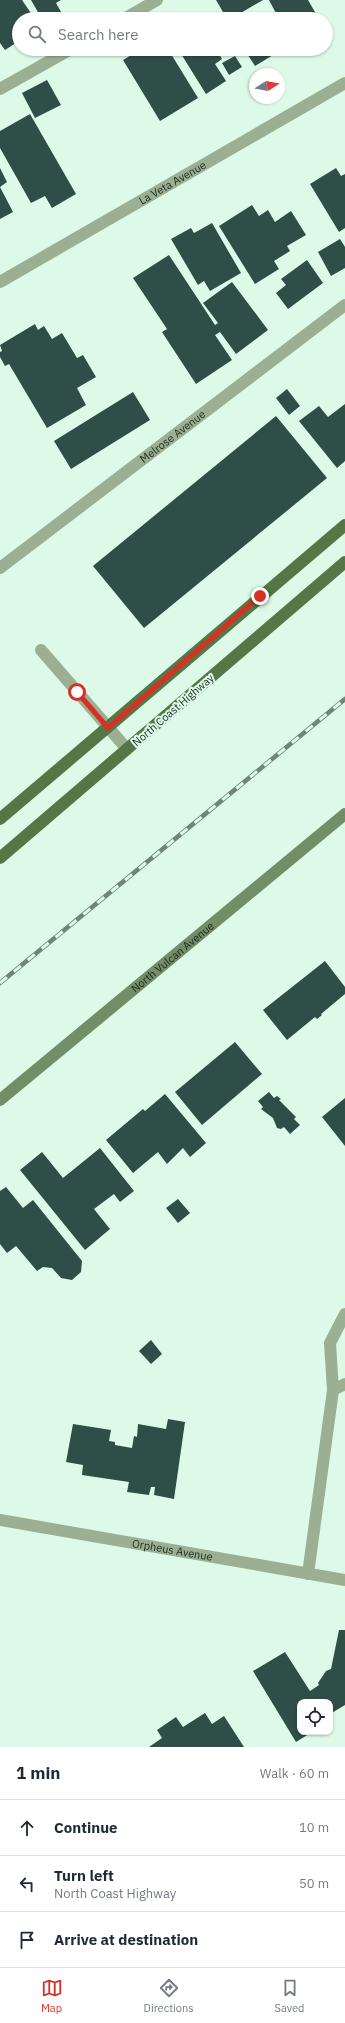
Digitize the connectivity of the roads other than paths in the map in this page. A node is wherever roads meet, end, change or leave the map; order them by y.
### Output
1 (157, 0) edge
2 (136, 12) edge
3 (59, 56) edge
4 (345, 83) edge
5 (0, 89) edge
6 (0, 282) edge
7 (345, 305) edge
8 (345, 525) edge
9 (345, 562) edge
10 (0, 568) edge
11 (42, 650) dead end
12 (108, 728) junction
13 (127, 749) junction
14 (345, 814) edge
15 (0, 819) edge
16 (0, 858) edge
17 (0, 1100) edge
18 (345, 1314) edge
19 (345, 1384) edge
20 (333, 1390) junction
21 (0, 1520) edge
22 (308, 1574) junction
23 (345, 1580) edge

1 - 2 street
3 - 5 street
4 - 6 street, La Veta Avenue
7 - 10 street, Melrose Avenue
8 - 12 main road
9 - 13 main road, North Coast Highway
11 - 12 street
12 - 13 street
12 - 15 main road
13 - 16 main road, North Coast Highway
14 - 17 main road, North Vulcan Avenue
18 - 20 street
19 - 20 street
20 - 22 street
21 - 22 street, Orpheus Avenue
22 - 23 street, Orpheus Avenue

